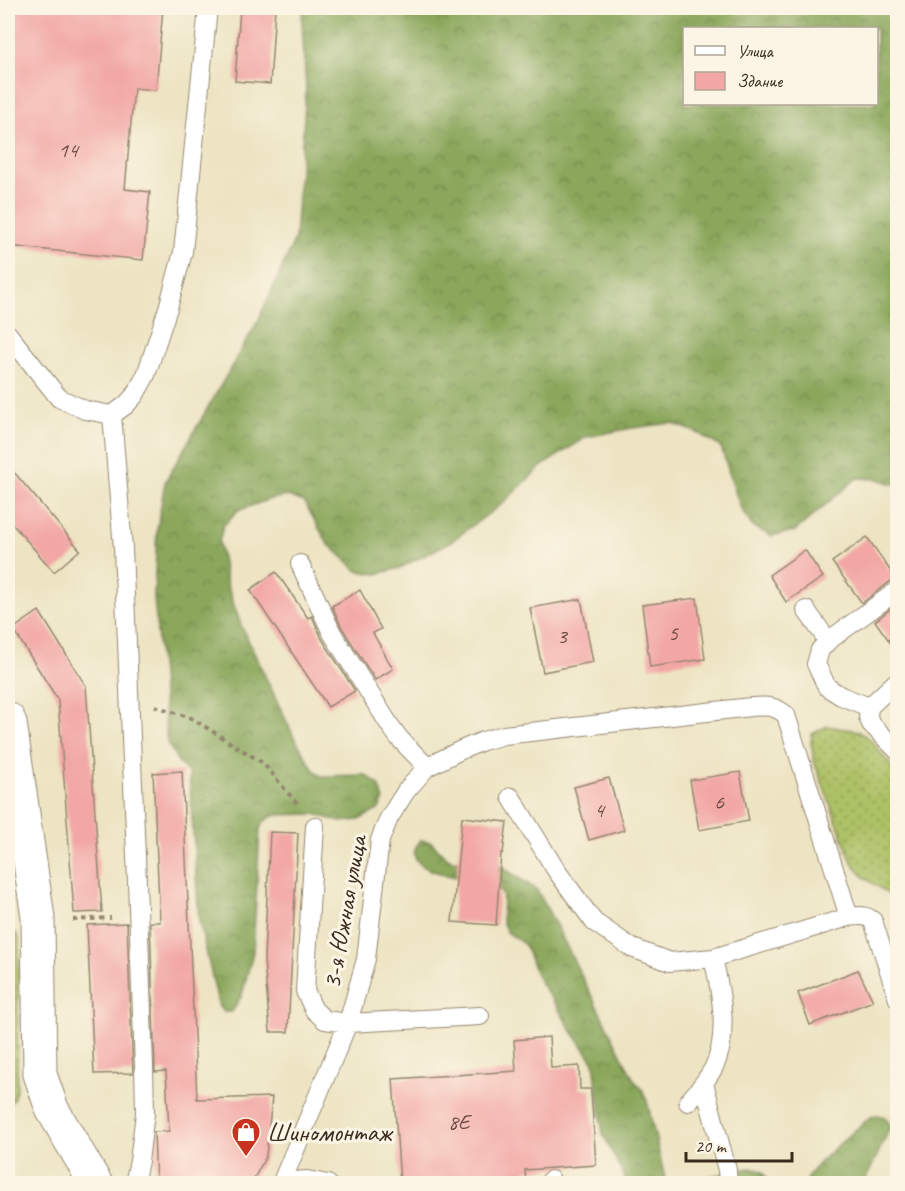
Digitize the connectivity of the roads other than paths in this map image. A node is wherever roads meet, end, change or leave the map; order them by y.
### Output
1 (208, 8) edge
2 (8, 334) edge
3 (112, 415) junction
4 (300, 564) dead end
5 (897, 590) edge
6 (806, 610) dead end
7 (828, 641) junction
8 (897, 680) edge
9 (868, 707) junction
10 (8, 718) edge
11 (897, 752) edge
12 (427, 767) junction
13 (511, 797) dead end
14 (315, 826) road end
15 (19, 866) edge
16 (849, 917) junction
17 (713, 958) junction
18 (897, 999) edge
19 (480, 1017) dead end
20 (348, 1023) junction
21 (704, 1083) junction
22 (688, 1102) dead end
23 (282, 1183) edge
24 (96, 1184) edge
25 (134, 1184) edge
26 (328, 1184) edge
27 (728, 1184) edge

1 - 3 lane
2 - 3 lane
3 - 25 lane
4 - 12 lane
5 - 7 lane
6 - 7 lane
7 - 9 lane
8 - 9 lane
9 - 11 lane
10 - 15 street
12 - 16 lane, 3-я Южная улица
12 - 20 lane, 3-я Южная улица
13 - 17 lane
14 - 20 lane
15 - 24 street
16 - 17 lane
16 - 18 lane
17 - 21 lane
19 - 20 lane
20 - 23 lane, 3-я Южная улица
21 - 22 lane
21 - 27 lane
23 - 26 lane

